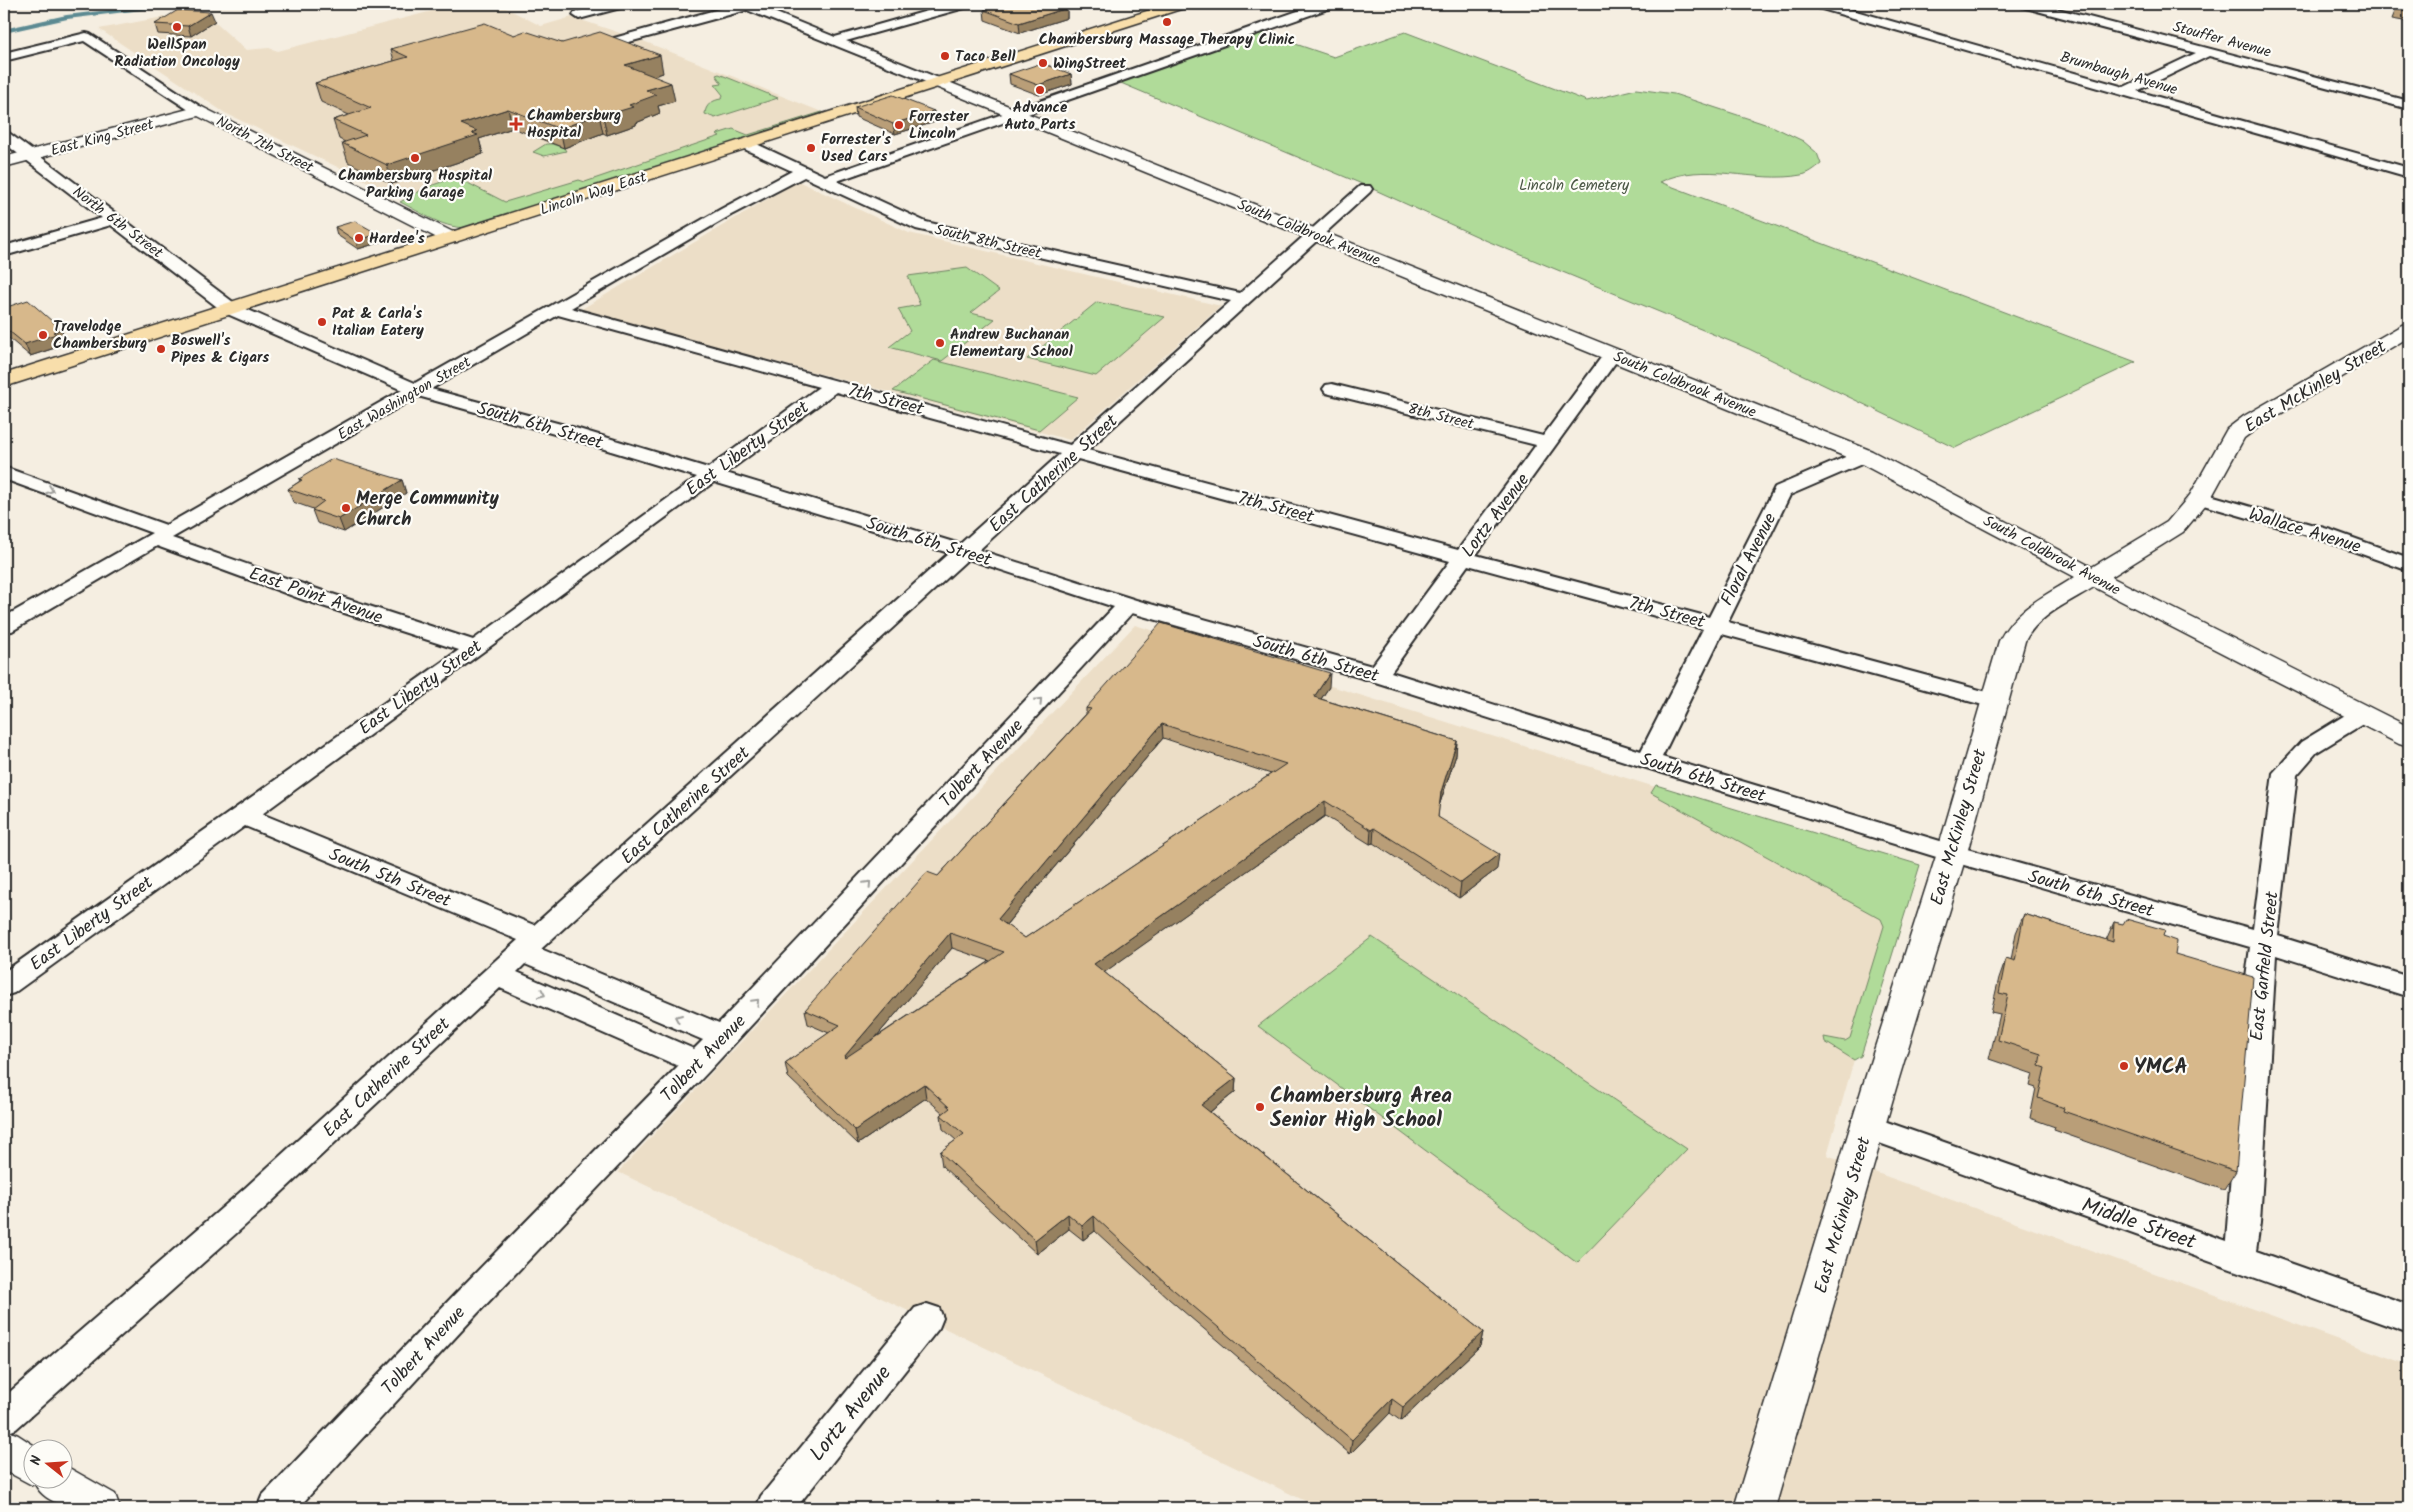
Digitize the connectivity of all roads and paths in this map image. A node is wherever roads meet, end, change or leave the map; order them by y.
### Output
1 (620, 4) edge
2 (748, 4) edge
3 (964, 4) edge
4 (1182, 4) edge
5 (1327, 4) edge
6 (1819, 4) edge
7 (2026, 4) edge
8 (579, 15) dead end
9 (833, 41) junction
10 (618, 42) edge
11 (2207, 52) junction
12 (4, 58) edge
13 (936, 82) junction
14 (2125, 92) junction
15 (2409, 105) edge
16 (200, 111) junction
17 (1016, 114) junction
18 (4, 136) edge
19 (745, 144) junction
20 (29, 156) junction
21 (4, 162) edge
22 (804, 171) junction
23 (2409, 173) edge
24 (823, 181) junction
25 (1365, 189) dead end
26 (114, 219) junction
27 (1316, 235) junction
28 (451, 238) junction
29 (4, 251) edge
30 (1244, 299) junction
31 (230, 309) junction
32 (559, 310) junction
33 (2409, 329) edge
34 (1612, 355) junction
35 (4, 381) edge
36 (834, 385) junction
37 (1332, 389) dead end
38 (416, 390) junction
39 (1549, 443) junction
40 (1077, 451) junction
41 (1864, 456) junction
42 (4, 473) edge
43 (708, 476) junction
44 (2200, 498) junction
45 (162, 536) junction
46 (966, 552) junction
47 (1464, 556) junction
48 (2409, 565) edge
49 (2093, 577) junction
50 (1128, 606) junction
51 (1714, 625) junction
52 (4, 626) edge
53 (476, 648) junction
54 (1377, 675) junction
55 (1994, 701) junction
56 (2363, 714) junction
57 (2409, 738) edge
58 (1648, 761) junction
59 (242, 815) junction
60 (1952, 853) junction
61 (2265, 942) junction
62 (530, 945) junction
63 (497, 975) junction
64 (4, 986) edge
65 (2409, 986) edge
66 (723, 1037) junction
67 (698, 1062) junction
68 (1868, 1127) junction
69 (2239, 1258) junction
70 (927, 1318) dead end
71 (2409, 1319) edge
72 (4, 1418) edge
73 (4, 1448) edge
74 (22, 1460) edge
75 (70, 1490) edge
76 (100, 1508) edge
77 (275, 1508) edge
78 (774, 1508) edge
79 (1755, 1508) edge

1 - 8 street
2 - 9 street
2 - 10 street
3 - 9 street
4 - 13 highway, Lincoln Way East
5 - 17 street
6 - 14 street, Brumbaugh Avenue
7 - 11 street, Stouffer Avenue
9 - 13 street
11 - 14 street
11 - 15 street, Stouffer Avenue
12 - 16 street, North 7th Street
13 - 17 street, South Coldbrook Avenue
13 - 19 highway, Lincoln Way East
14 - 23 street, Brumbaugh Avenue
16 - 20 street, East King Street
16 - 28 street, North 7th Street
17 - 24 street
17 - 27 street, South Coldbrook Avenue
18 - 20 street, North 6th Street
19 - 22 street, South 8th Street
19 - 28 highway, Lincoln Way East
20 - 21 street, East King Street
20 - 26 street, North 6th Street
22 - 24 street, South 8th Street
22 - 32 street, East Washington Street
24 - 30 street, South 8th Street
25 - 27 street, East Catherine Street
26 - 29 street
26 - 31 street, North 6th Street
27 - 30 street, East Catherine Street
27 - 34 street, South Coldbrook Avenue
28 - 31 highway, Lincoln Way East
30 - 40 street, East Catherine Street
31 - 35 highway, Lincoln Way East
31 - 38 street, South 6th Street
32 - 36 street, 7th Street
32 - 38 street, East Washington Street
33 - 44 street, East McKinley Street
34 - 39 street, Lortz Avenue
34 - 41 street, South Coldbrook Avenue
36 - 40 street, 7th Street
36 - 43 street, East Liberty Street
37 - 39 street, 8th Street
38 - 43 street, South 6th Street
38 - 45 street, East Washington Street
39 - 47 street, Lortz Avenue
40 - 46 street, East Catherine Street
40 - 47 street, 7th Street
41 - 49 street, South Coldbrook Avenue
41 - 51 street, Floral Avenue
42 -> 45 street, East Point Avenue
43 - 46 street, South 6th Street
43 - 53 street, East Liberty Street
44 - 48 street, Wallace Avenue
44 - 49 street, East McKinley Street
45 - 52 street, East Washington Street
45 - 53 street, East Point Avenue
46 - 50 street, South 6th Street
46 - 62 street, East Catherine Street
47 - 51 street, 7th Street
47 - 54 street, Lortz Avenue
49 - 55 street, East McKinley Street
49 - 56 street, South Coldbrook Avenue
50 - 54 street, South 6th Street
66 -> 50 street, Tolbert Avenue
51 - 55 street, 7th Street
51 - 58 street, Floral Avenue
53 - 59 street, East Liberty Street
54 - 58 street, South 6th Street
55 - 60 street, East McKinley Street
56 - 57 street, South Coldbrook Avenue
56 - 61 street, East Garfield Street
58 - 60 street, South 6th Street
59 - 62 street, South 5th Street
59 - 64 street, East Liberty Street
60 - 61 street, South 6th Street
60 - 68 street, East McKinley Street
61 - 65 street, South 6th Street
61 - 69 street, East Garfield Street
62 - 63 street, East Catherine Street
66 -> 62 street, South 5th Street
63 -> 67 street
63 - 72 street, East Catherine Street
66 - 67 street, Tolbert Avenue
67 - 77 street, Tolbert Avenue
68 - 69 street, Middle Street
68 - 79 street, East McKinley Street
69 - 71 street, Middle Street
70 - 78 street, Lortz Avenue
73 - 74 street
75 - 76 street

